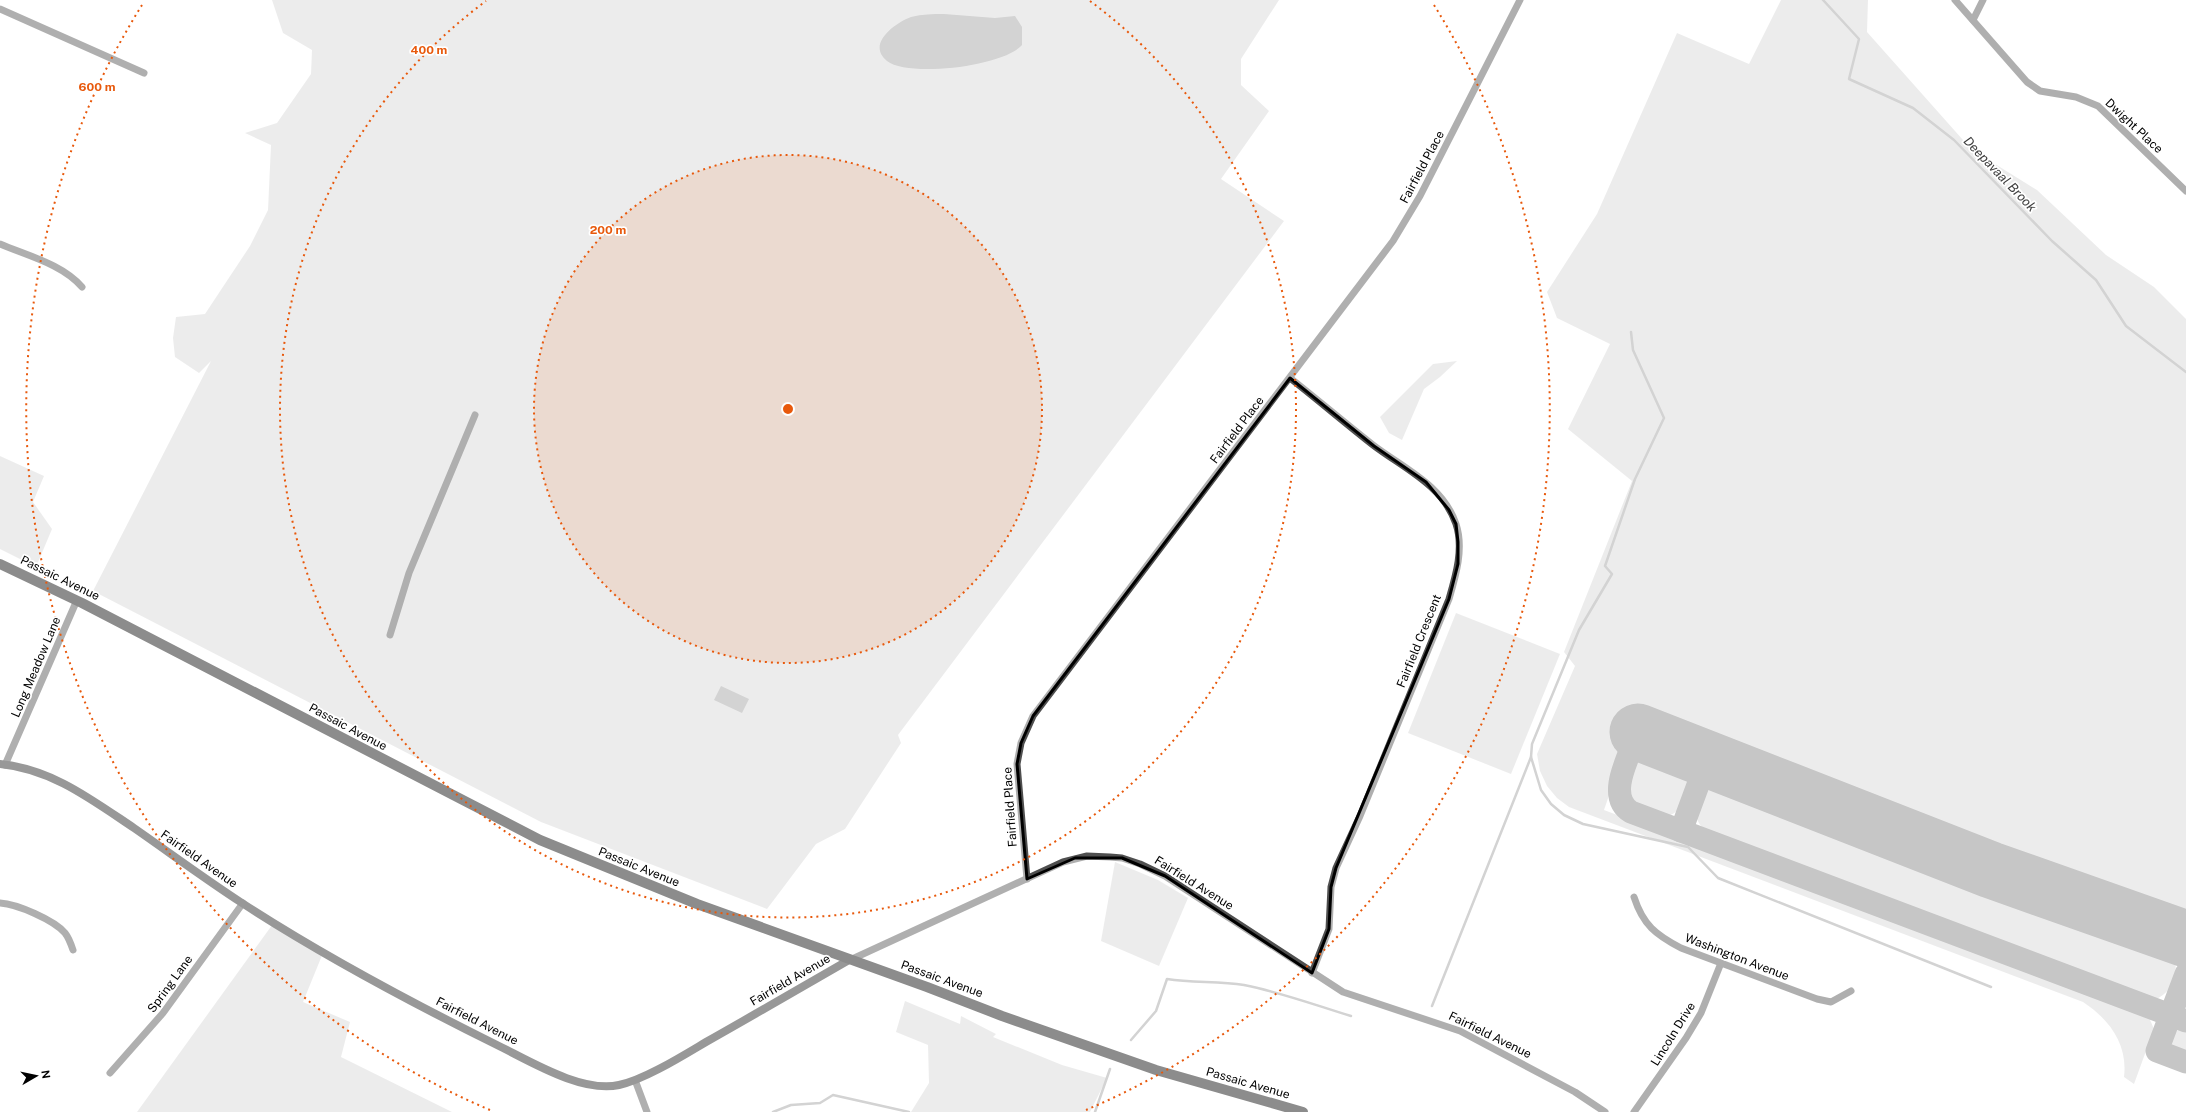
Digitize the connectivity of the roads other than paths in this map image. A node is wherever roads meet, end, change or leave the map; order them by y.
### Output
1 (1520, 0) edge
2 (1955, 0) edge
3 (1983, 0) edge
4 (0, 9) edge
5 (1973, 20) junction
6 (144, 73) dead end
7 (2186, 191) edge
8 (0, 244) edge
9 (82, 287) dead end
10 (1290, 378) junction
11 (474, 415) dead end
12 (0, 564) edge
13 (77, 600) junction
14 (390, 635) dead end
15 (3, 764) edge
16 (1027, 879) junction
17 (1634, 897) dead end
18 (0, 903) edge
19 (243, 903) junction
20 (73, 950) dead end
21 (849, 960) junction
22 (1722, 963) junction
23 (1312, 973) junction
24 (1851, 991) dead end
25 (110, 1073) dead end
26 (634, 1080) junction
27 (648, 1112) edge
28 (1303, 1112) edge
29 (1605, 1112) edge
30 (1634, 1112) edge

1 - 10 street, Fairfield Place
2 - 5 street, Dwight Place
3 - 5 street
4 - 6 street
5 - 7 street, Dwight Place
8 - 9 street
10 - 16 street, Fairfield Place
10 - 23 street, Fairfield Crescent
11 - 14 street
12 - 13 main road, Passaic Avenue
13 - 15 street, Long Meadow Lane
13 - 21 main road, Passaic Avenue
15 - 19 street, Fairfield Avenue
16 - 21 street, Fairfield Avenue
16 - 23 street, Fairfield Avenue
17 - 22 street, Washington Avenue
18 - 20 street
19 - 25 street, Spring Lane
19 - 26 street, Fairfield Avenue
21 - 26 street, Fairfield Avenue
21 - 28 main road, Passaic Avenue
22 - 24 street, Washington Avenue
22 - 30 street, Lincoln Drive
23 - 29 street, Fairfield Avenue
26 - 27 street

